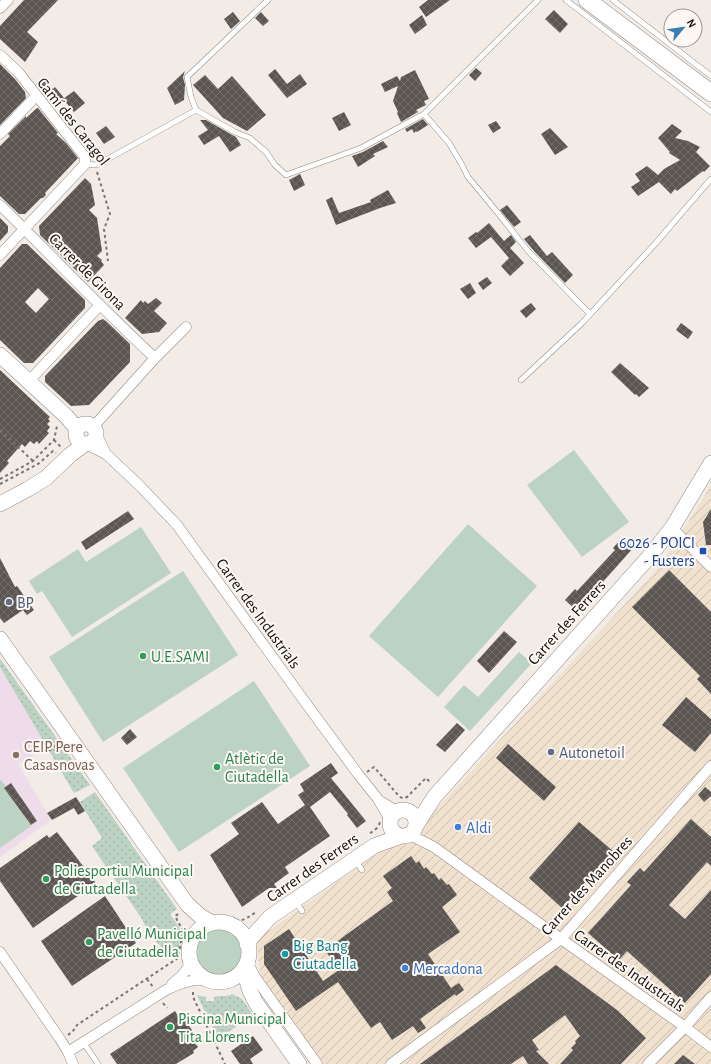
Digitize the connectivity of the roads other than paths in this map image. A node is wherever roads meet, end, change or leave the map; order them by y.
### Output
1 (8, 0) edge
2 (268, 0) edge
3 (538, 0) edge
4 (566, 0) edge
5 (587, 0) edge
6 (613, 0) edge
7 (0, 8) edge
8 (0, 54) edge
9 (711, 76) edge
10 (711, 94) edge
11 (36, 96) junction
12 (196, 110) junction
13 (711, 112) edge
14 (424, 114) junction
15 (0, 134) edge
16 (85, 164) junction
17 (711, 179) edge
18 (0, 206) edge
19 (24, 229) junction
20 (0, 255) edge
21 (100, 305) junction
22 (590, 314) junction
23 (186, 327) dead end
24 (0, 355) edge
25 (155, 358) junction
26 (521, 380) dead end
27 (28, 382) junction
28 (85, 435) junction
29 (106, 454) junction
30 (711, 463) edge
31 (0, 495) edge
32 (0, 504) edge
33 (672, 528) junction
34 (711, 567) edge
35 (0, 639) edge
36 (711, 766) edge
37 (433, 789) junction
38 (393, 817) junction
39 (411, 830) junction
40 (370, 841) junction
41 (188, 905) junction
42 (266, 913) junction
43 (217, 920) junction
44 (234, 927) junction
45 (193, 937) junction
46 (561, 939) junction
47 (248, 944) junction
48 (0, 952) edge
49 (190, 958) junction
50 (246, 964) junction
51 (206, 980) junction
52 (228, 981) junction
53 (166, 990) junction
54 (711, 997) edge
55 (256, 1003) junction
56 (685, 1027) junction
57 (83, 1042) junction
58 (711, 1047) edge
59 (68, 1052) junction
60 (74, 1064) edge
61 (98, 1064) edge
62 (299, 1064) edge
63 (317, 1064) edge
64 (391, 1064) edge
65 (648, 1064) edge

1 - 7 street
2 - 12 lane
3 - 14 lane
4 - 13 lane
5 - 10 main road
6 - 9 lane
8 - 11 street, Camí des Caragol
11 - 15 street
11 - 16 street, Camí des Caragol
12 - 14 lane
12 - 16 lane
14 - 22 lane
16 - 19 street
17 - 22 lane
18 - 19 street, Carrer de Girona
19 - 20 street
19 - 21 street, Carrer de Girona
21 - 25 street, Carrer de Girona
21 - 27 street
22 - 26 lane
23 - 25 street
24 - 27 street
25 - 28 street
27 - 28 street
28 - 29 street, Carrer des Industrials
28 - 29 street, Carrer des Industrials
28 - 31 street
28 - 32 street
29 - 38 street, Carrer des Industrials
30 - 33 street, Carrer des Ferrers
33 - 34 street
33 - 37 street, Carrer des Ferrers
35 - 41 street
36 - 46 street, Carrer des Manobres
37 - 38 street, Carrer des Ferrers
37 - 39 street, Carrer des Ferrers
38 - 39 street
38 - 39 street
38 - 40 street, Carrer des Ferrers
39 - 40 street, Carrer des Ferrers
39 - 46 street, Carrer des Industrials
40 - 42 street, Carrer des Ferrers
41 - 43 street
41 - 45 street
42 - 44 street, Carrer des Ferrers
42 - 47 street, Carrer des Ferrers
43 - 44 street
43 - 45 street
44 - 47 street
45 - 49 street
46 - 56 street, Carrer des Industrials
46 - 64 street, Carrer des Manobres
47 - 50 street
48 - 59 street
49 - 51 street
49 - 53 street
50 - 52 street
50 - 55 street
50 - 63 street
51 - 52 street
51 - 53 street
52 - 55 street
53 - 57 street
54 - 56 street
55 - 62 street
56 - 58 street, Carrer des Industrials
56 - 65 street
57 - 59 street
57 - 61 lane
59 - 60 street

